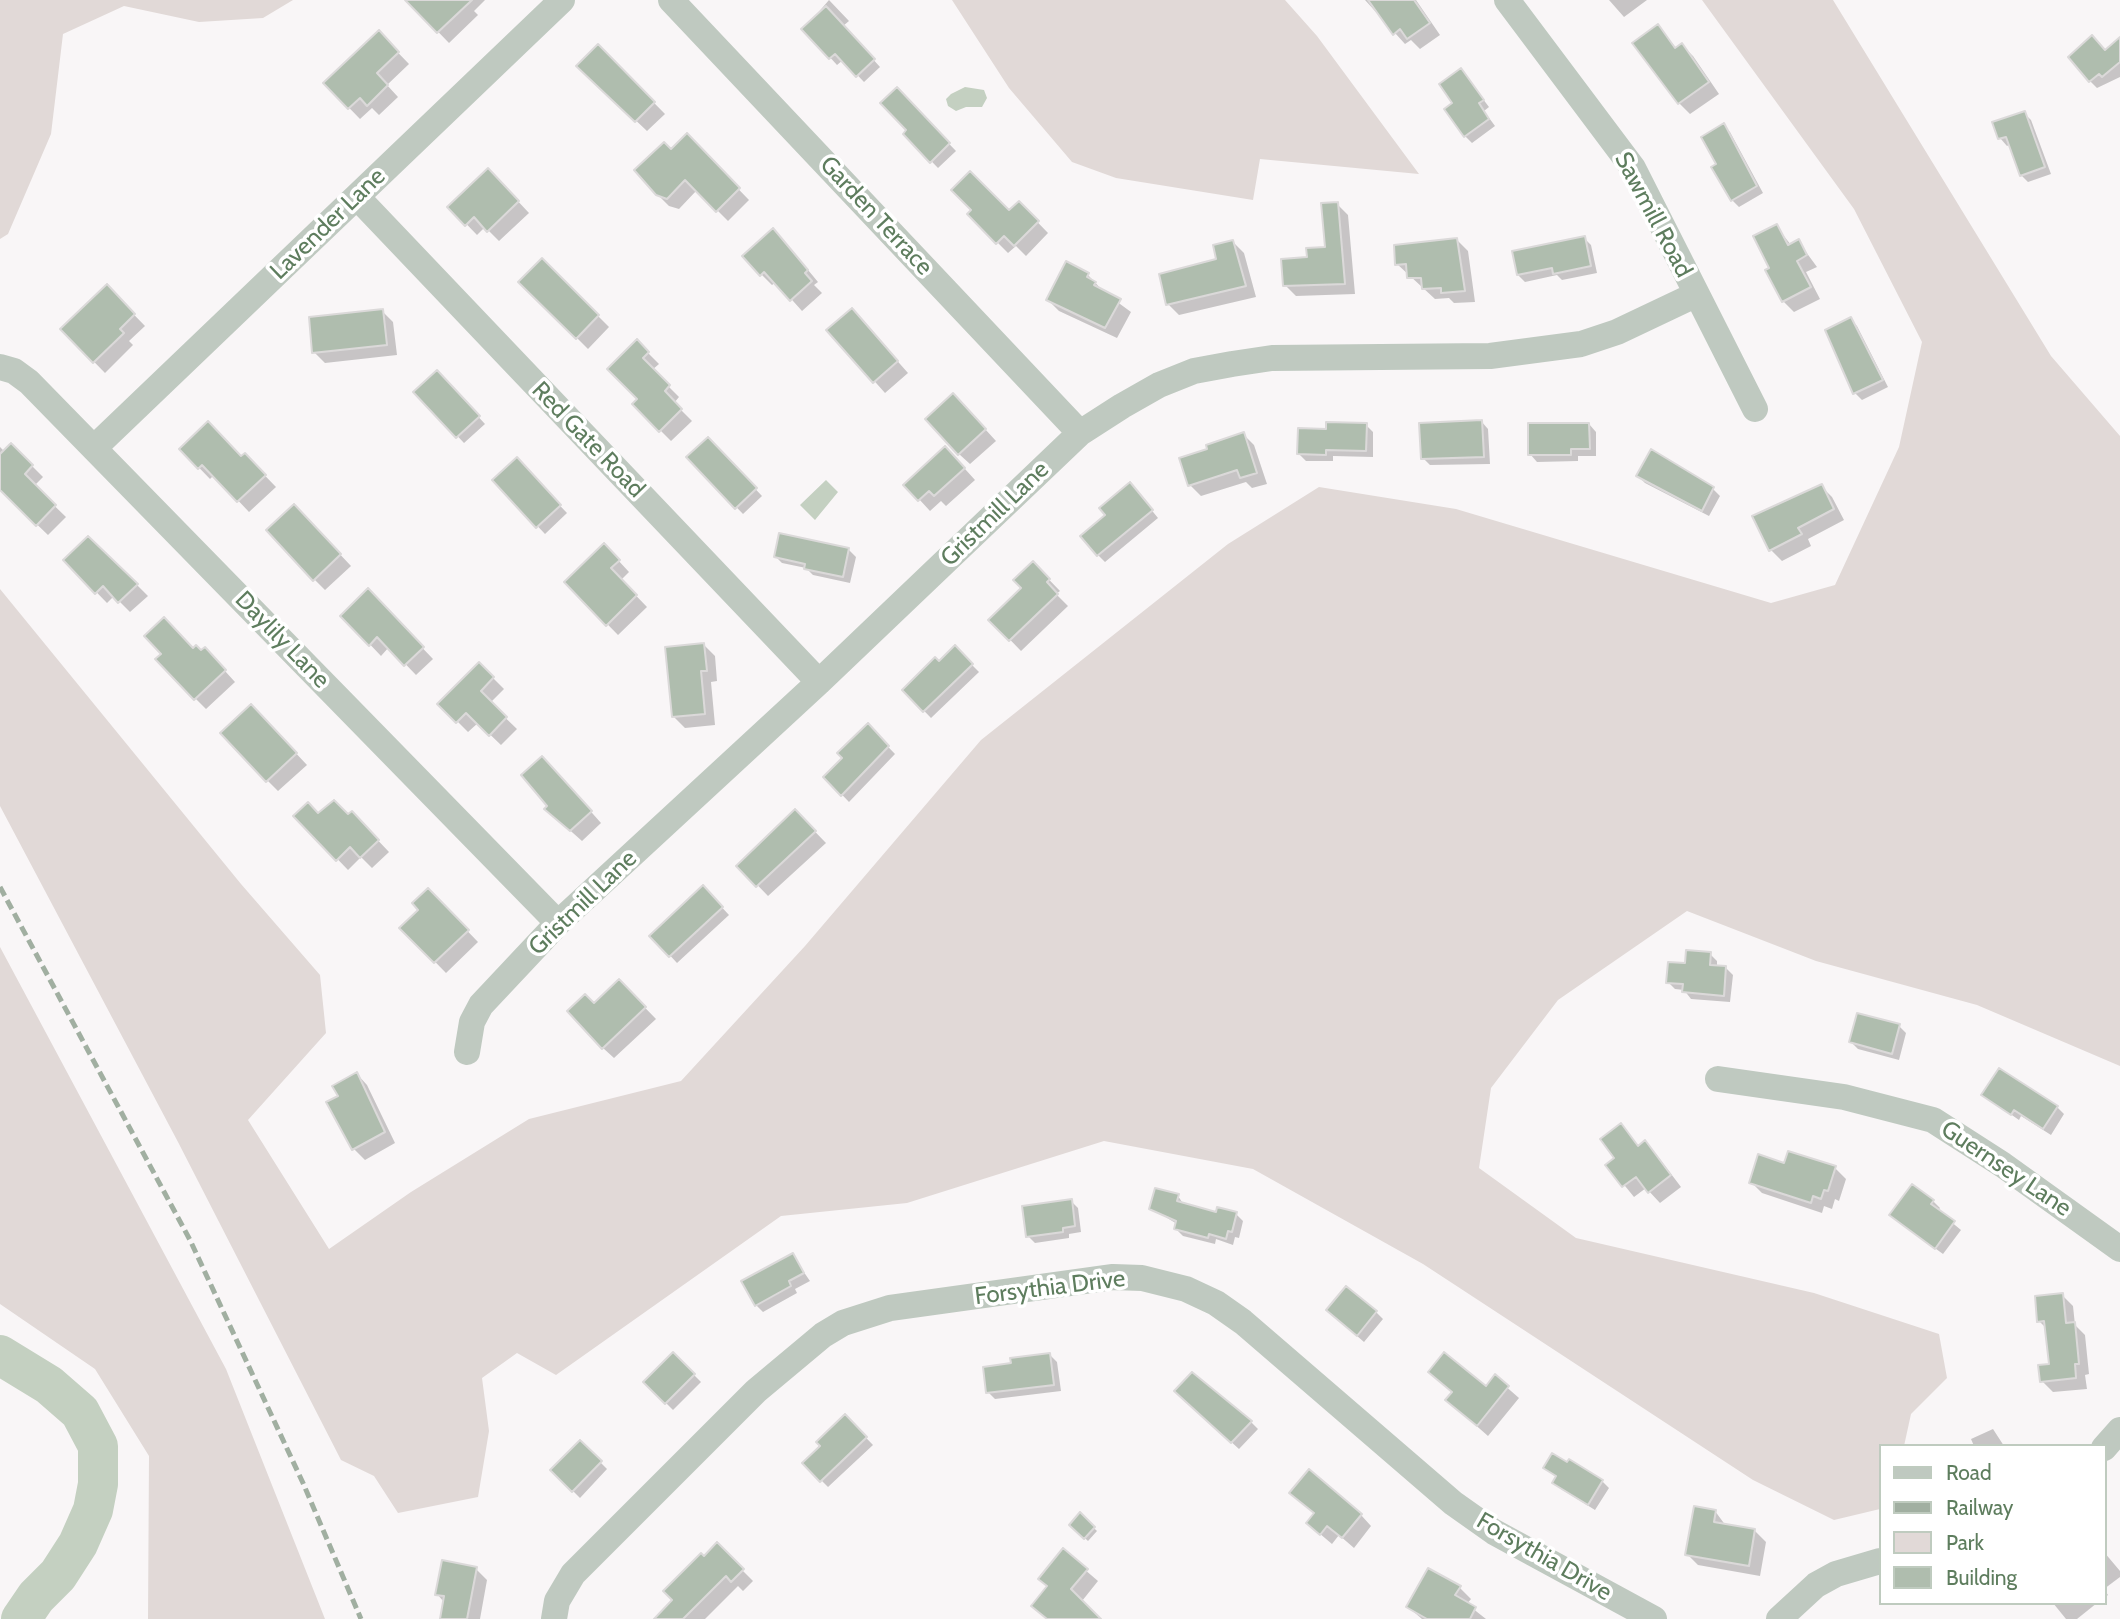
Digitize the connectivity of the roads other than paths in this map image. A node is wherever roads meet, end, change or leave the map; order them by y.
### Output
1 (562, 0) edge
2 (671, 0) edge
3 (1507, 0) edge
4 (357, 197) junction
5 (1696, 295) junction
6 (0, 367) edge
7 (1755, 409) dead end
8 (1080, 433) junction
9 (94, 448) junction
10 (819, 682) junction
11 (558, 923) junction
12 (467, 1052) dead end
13 (1718, 1079) dead end
14 (2120, 1249) edge
15 (1878, 1561) edge
16 (554, 1619) edge
17 (1654, 1619) edge
18 (1779, 1619) edge

1 - 4 street, Lavender Lane
2 - 8 street, Garden Terrace
3 - 5 street, Sawmill Road
4 - 9 street, Lavender Lane
4 - 10 street, Red Gate Road
5 - 7 street, Sawmill Road
5 - 8 street, Gristmill Lane
6 - 9 street, Daylily Lane
8 - 10 street, Gristmill Lane
9 - 11 street, Daylily Lane
10 - 11 street, Gristmill Lane
11 - 12 street, Gristmill Lane
13 - 14 street, Guernsey Lane
15 - 18 street
16 - 17 street, Forsythia Drive

